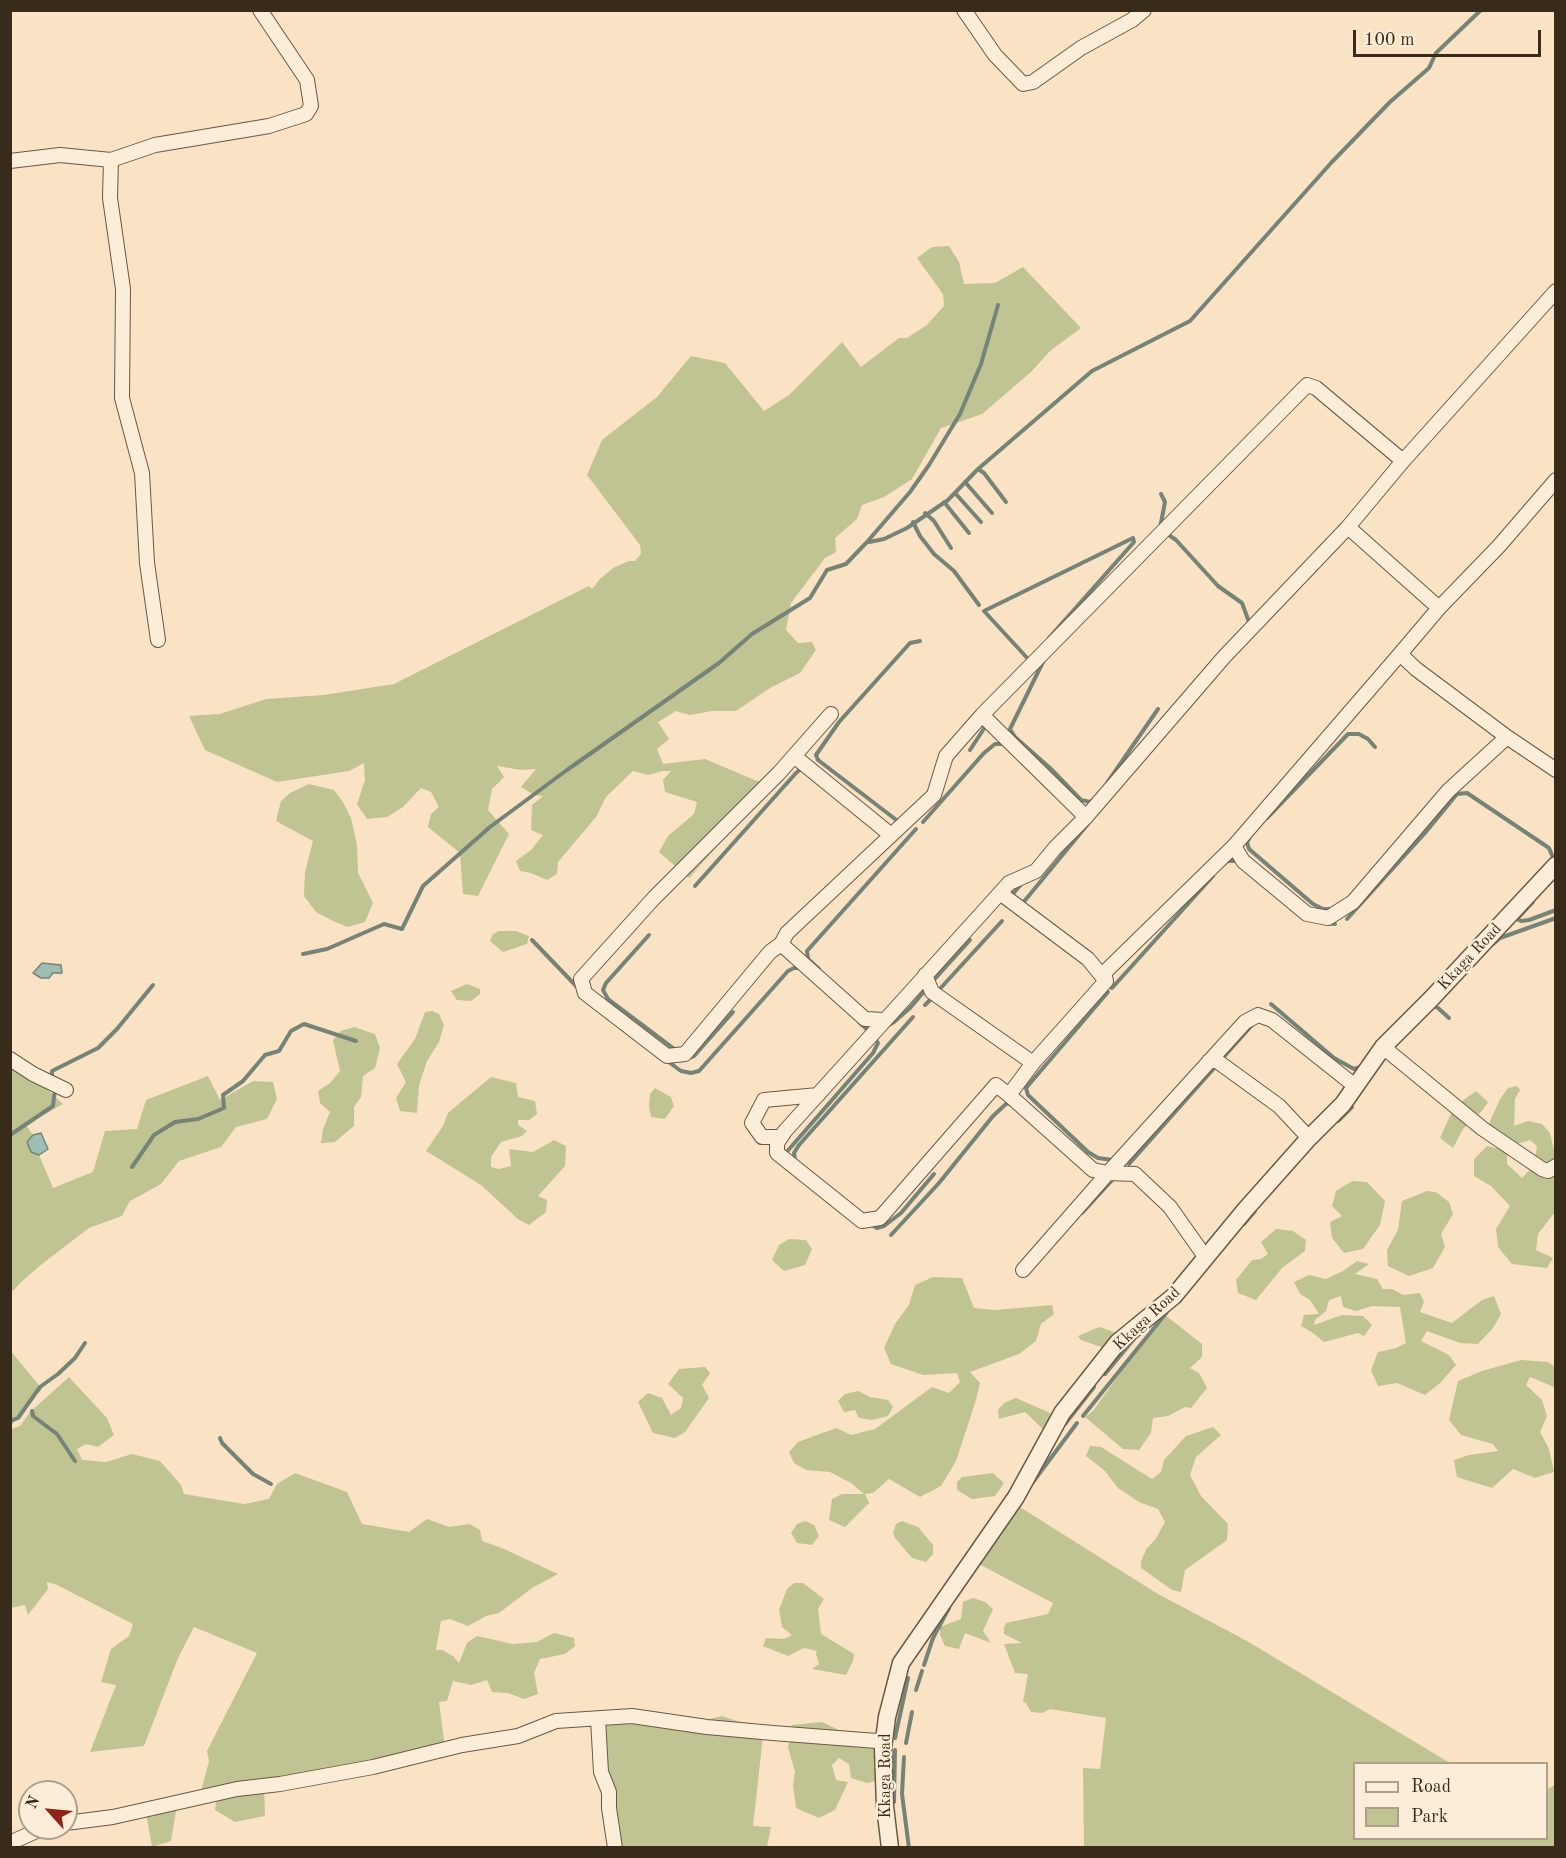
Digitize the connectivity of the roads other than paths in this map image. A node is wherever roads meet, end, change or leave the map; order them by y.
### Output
1 (260, 10) edge
2 (964, 10) edge
3 (1144, 10) edge
4 (111, 160) junction
5 (10, 161) edge
6 (1556, 291) edge
7 (1403, 461) junction
8 (1556, 480) edge
9 (1348, 527) junction
10 (1439, 608) junction
11 (158, 640) dead end
12 (1400, 654) junction
13 (831, 714) dead end
14 (982, 716) junction
15 (1507, 737) junction
16 (794, 756) junction
17 (1556, 770) edge
18 (1086, 817) junction
19 (891, 834) junction
20 (1234, 846) junction
21 (1556, 865) edge
22 (1000, 893) junction
23 (781, 944) junction
24 (925, 975) junction
25 (1106, 981) junction
26 (865, 1019) junction
27 (884, 1020) junction
28 (869, 1038) junction
29 (1383, 1047) junction
30 (10, 1059) edge
31 (1209, 1061) junction
32 (1033, 1063) junction
33 (1355, 1086) junction
34 (66, 1090) dead end
35 (818, 1095) junction
36 (1009, 1095) junction
37 (781, 1137) junction
38 (1309, 1138) junction
39 (1556, 1166) edge
40 (1108, 1173) junction
41 (1206, 1258) junction
42 (1023, 1270) dead end
43 (598, 1719) junction
44 (884, 1740) junction
45 (78, 1821) edge
46 (18, 1839) edge
47 (12, 1842) dead end
48 (615, 1848) edge
49 (890, 1848) edge

1 - 4 street
2 - 3 street
4 - 5 street
4 - 11 street
6 - 7 street
7 - 9 street
7 - 14 street
8 - 10 street
9 - 10 street
9 - 18 street
10 - 12 street
12 - 15 street
12 - 20 street
13 - 16 street
14 - 18 street
14 - 19 street
15 - 17 street
15 - 20 street
16 - 19 street
16 - 23 street
18 - 22 street
19 - 23 street
20 - 25 street
21 - 29 street, Kkaga Road
22 - 24 street
22 - 25 street
23 - 26 street
24 - 27 street
24 - 32 street
25 - 32 street
26 - 27 street
26 - 28 street
27 - 28 street
28 - 35 street
29 - 33 street, Kkaga Road
29 - 39 street
30 - 34 street
31 - 33 street
31 - 38 street
31 - 40 street
32 - 36 street
33 - 38 street, Kkaga Road
35 - 37 street
35 - 37 street
36 - 37 street
36 - 40 street
38 - 41 street, Kkaga Road
40 - 41 street
40 - 42 street
41 - 44 street, Kkaga Road
43 - 44 street
43 - 45 street
43 - 48 street
44 - 49 street, Kkaga Road
46 - 47 street

